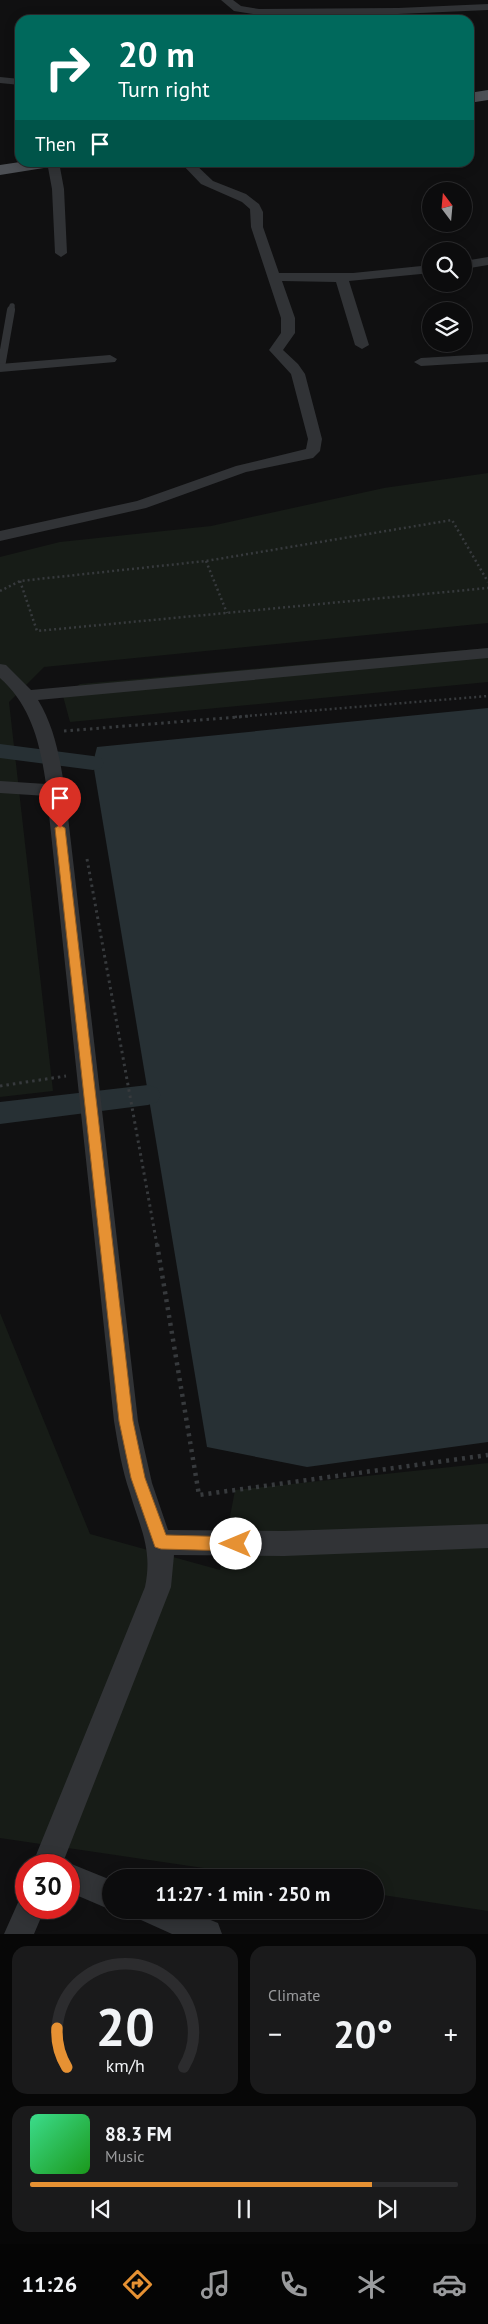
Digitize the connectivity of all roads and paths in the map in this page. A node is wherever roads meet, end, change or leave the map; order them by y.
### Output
1 (226, 0) edge
2 (475, 0) edge
3 (488, 6) edge
4 (0, 80) edge
5 (15, 82) edge
6 (488, 88) edge
7 (474, 90) edge
8 (488, 95) edge
9 (474, 97) edge
10 (15, 162) edge
11 (0, 164) edge
12 (19, 167) edge
13 (52, 167) edge
14 (191, 167) edge
15 (0, 170) edge
16 (62, 253) dead end
17 (488, 262) edge
18 (472, 264) edge
19 (422, 270) edge
20 (275, 277) junction
21 (342, 279) junction
22 (12, 306) dead end
23 (362, 345) dead end
24 (488, 358) edge
25 (110, 359) dead end
26 (421, 362) dead end
27 (1, 367) edge
28 (0, 536) edge
29 (206, 561) junction
30 (20, 581) junction
31 (488, 582) edge
32 (488, 588) edge
33 (0, 591) edge
34 (227, 613) junction
35 (488, 653) edge
36 (0, 669) edge
37 (28, 696) junction
38 (488, 696) edge
39 (56, 741) junction
40 (55, 784) junction
41 (0, 787) edge
42 (86, 856) dead end
43 (89, 1083) junction
44 (0, 1086) edge
45 (488, 1454) edge
46 (488, 1536) edge
47 (161, 1542) junction
48 (51, 1854) edge
49 (80, 1882) edge
50 (102, 1891) edge
51 (25, 1919) edge
52 (172, 1919) edge
53 (19, 1934) edge
54 (207, 1934) edge

1 - 3 street
2 - 3 street
4 - 5 street
6 - 7 main road
8 - 9 main road
10 - 11 main road
12 - 15 main road
13 - 16 street
14 - 20 street
17 - 18 street
19 - 21 street
20 - 21 street
20 - 28 street
21 - 23 street
22 - 27 lane
24 - 26 street
25 - 27 street
29 - 30 path
29 - 31 path
29 - 34 path
30 - 33 path
30 - 34 path
32 - 34 path
35 - 37 street
36 - 37 street
37 - 39 street
38 - 39 path
39 - 40 street
40 - 41 street
40 - 43 street
42 - 45 path
43 - 44 path
43 - 47 street
46 - 47 street
47 - 48 street
49 - 50 street
51 - 53 street
52 - 54 street

